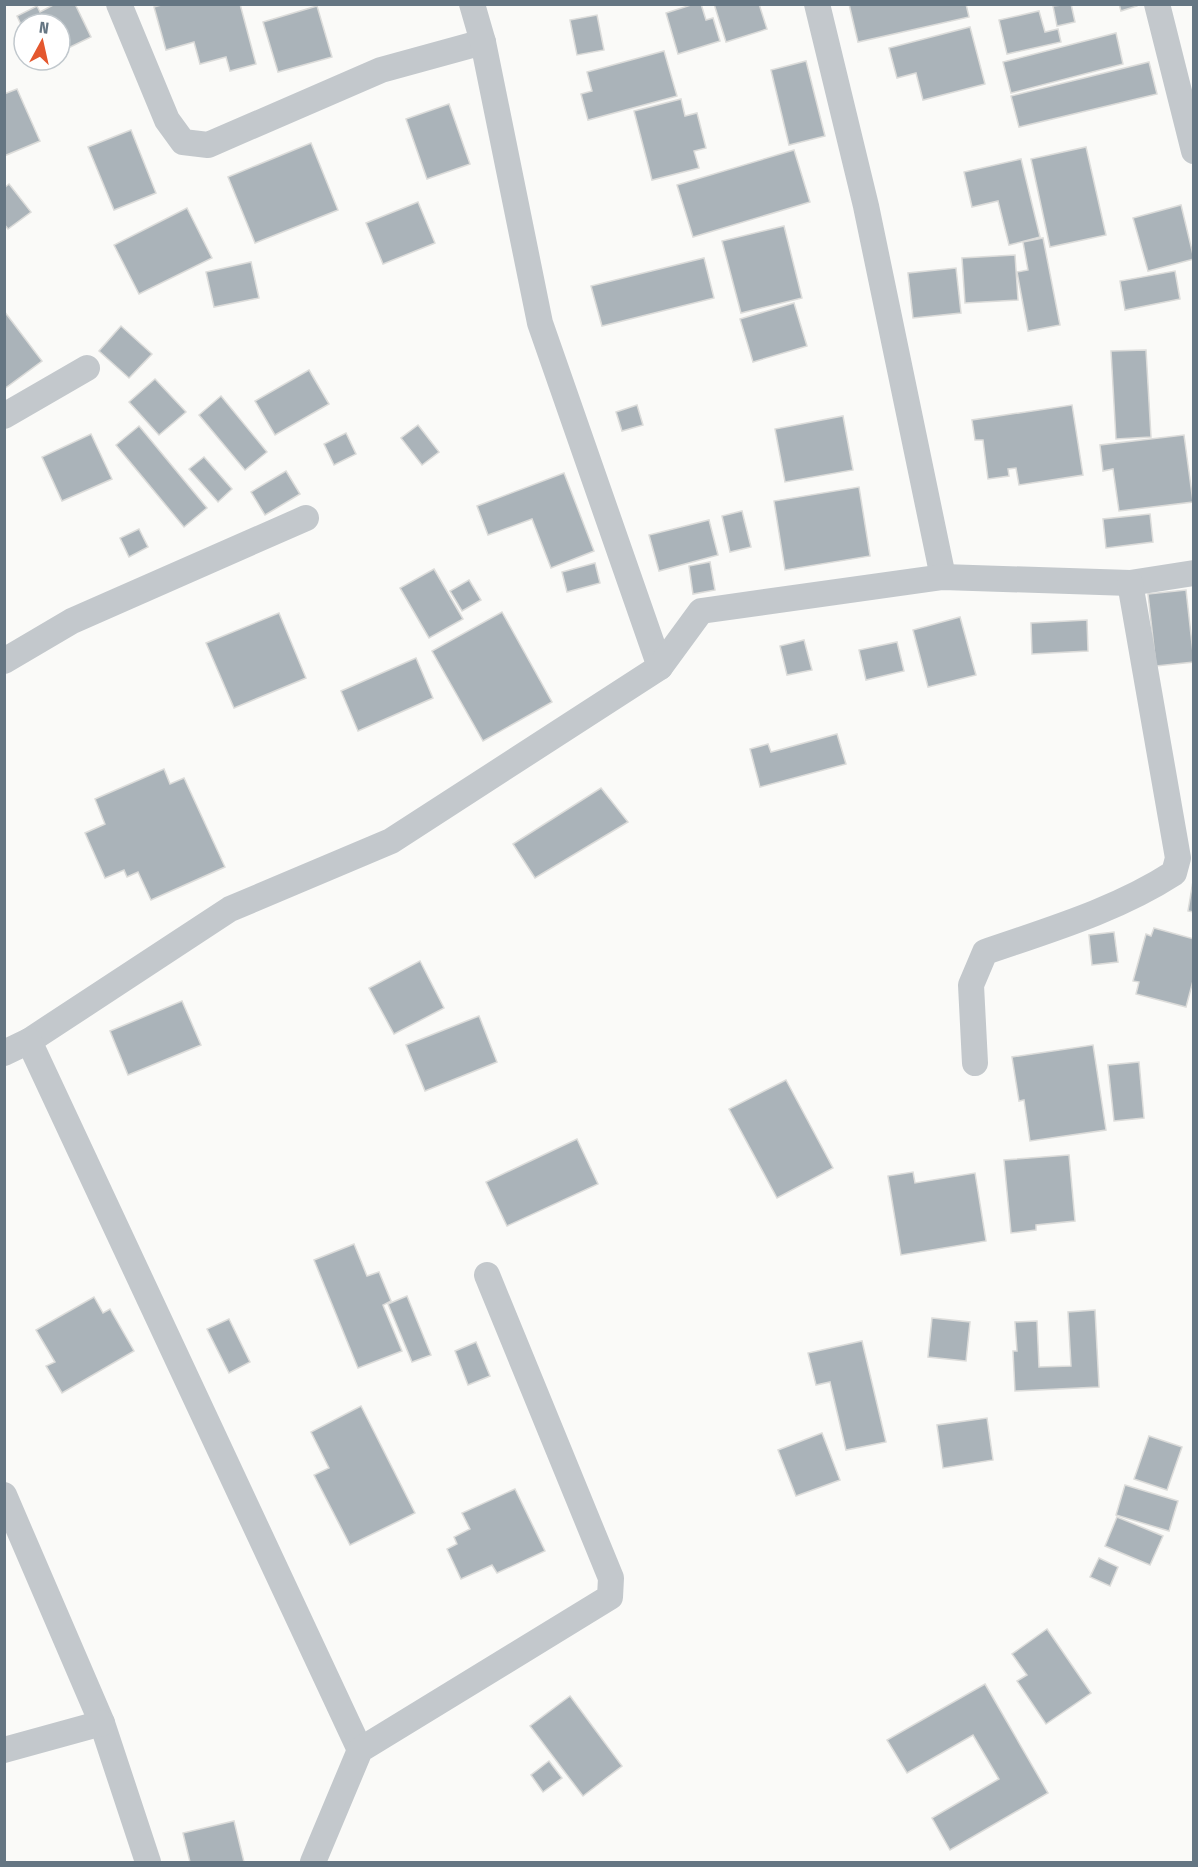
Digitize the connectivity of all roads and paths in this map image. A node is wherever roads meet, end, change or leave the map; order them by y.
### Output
1 (119, 4) edge
2 (472, 4) edge
3 (817, 4) edge
4 (1157, 4) edge
5 (483, 42) junction
6 (1194, 151) edge
7 (87, 368) dead end
8 (4, 416) edge
9 (306, 518) dead end
10 (1194, 573) edge
11 (943, 577) junction
12 (1130, 583) junction
13 (4, 662) edge
14 (660, 667) junction
15 (28, 1041) junction
16 (4, 1053) edge
17 (975, 1063) dead end
18 (487, 1275) dead end
19 (4, 1495) edge
20 (102, 1724) junction
21 (4, 1750) edge
22 (360, 1750) junction
23 (148, 1863) edge
24 (314, 1863) edge

1 - 5 street
2 - 5 street
3 - 11 street
4 - 6 street
5 - 14 street
7 - 8 street
9 - 13 street
10 - 12 street
11 - 12 street
11 - 14 street
12 - 17 street
14 - 15 street
15 - 16 street
15 - 22 street
18 - 22 street
19 - 20 street
20 - 21 street
20 - 23 street
22 - 24 street

